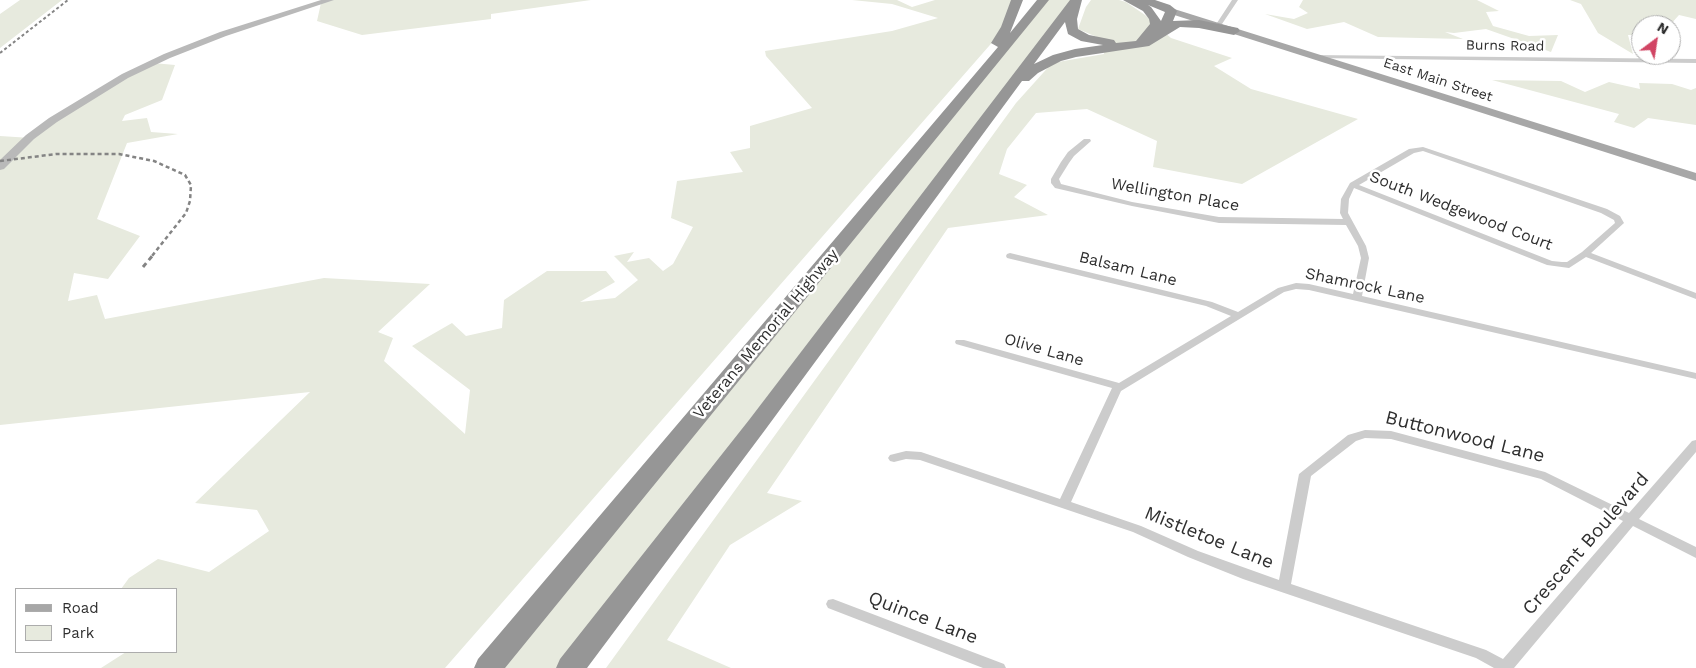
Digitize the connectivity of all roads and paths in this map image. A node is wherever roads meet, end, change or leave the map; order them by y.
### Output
1 (330, 0) edge
2 (1016, 0) edge
3 (1043, 0) edge
4 (1076, 0) edge
5 (1129, 0) edge
6 (1143, 0) edge
7 (1235, 0) edge
8 (1170, 11) junction
9 (1218, 26) junction
10 (1163, 30) junction
11 (1234, 31) junction
12 (1313, 56) junction
13 (1696, 61) edge
14 (941, 124) junction
15 (976, 132) junction
16 (1087, 141) dead end
17 (0, 167) edge
18 (1696, 177) edge
19 (1353, 185) junction
20 (1348, 222) junction
21 (1585, 254) junction
22 (1010, 256) dead end
23 (1696, 296) edge
24 (1357, 298) junction
25 (1238, 316) junction
26 (960, 342) dead end
27 (1696, 376) edge
28 (1119, 387) junction
29 (1696, 444) edge
30 (894, 458) dead end
31 (1064, 504) junction
32 (1632, 520) junction
33 (1696, 553) edge
34 (1284, 587) junction
35 (833, 604) dead end
36 (488, 668) edge
37 (570, 668) edge
38 (999, 668) edge
39 (1506, 668) edge

1 - 17 main road
2 - 14 highway
3 - 14 highway, Veterans Memorial Highway
4 - 5 highway
4 - 15 highway
6 - 8 highway
7 - 9 street
8 - 9 main road, East Main Street
8 - 10 highway
9 - 11 main road, East Main Street
10 - 11 highway
10 - 15 highway
11 - 12 main road, East Main Street
12 - 13 street, Burns Road
12 - 18 main road, East Main Street
14 - 36 highway, Veterans Memorial Highway
15 - 37 highway
16 - 20 street, Wellington Place
19 - 20 street
19 - 21 street, South Wedgewood Court
19 - 21 street, South Wedgewood Court
20 - 24 street
21 - 23 street
22 - 25 street, Balsam Lane
24 - 25 street, Shamrock Lane
24 - 27 street, Shamrock Lane
25 - 28 street, Shamrock Lane
26 - 28 street, Olive Lane
28 - 31 street, Shamrock Lane
29 - 32 street, Crescent Boulevard
30 - 31 street, Mistletoe Lane
31 - 34 street, Mistletoe Lane
32 - 33 street, Buttonwood Lane
32 - 34 street, Buttonwood Lane
32 - 39 street, Crescent Boulevard
34 - 39 street, Mistletoe Lane
35 - 38 street, Quince Lane

